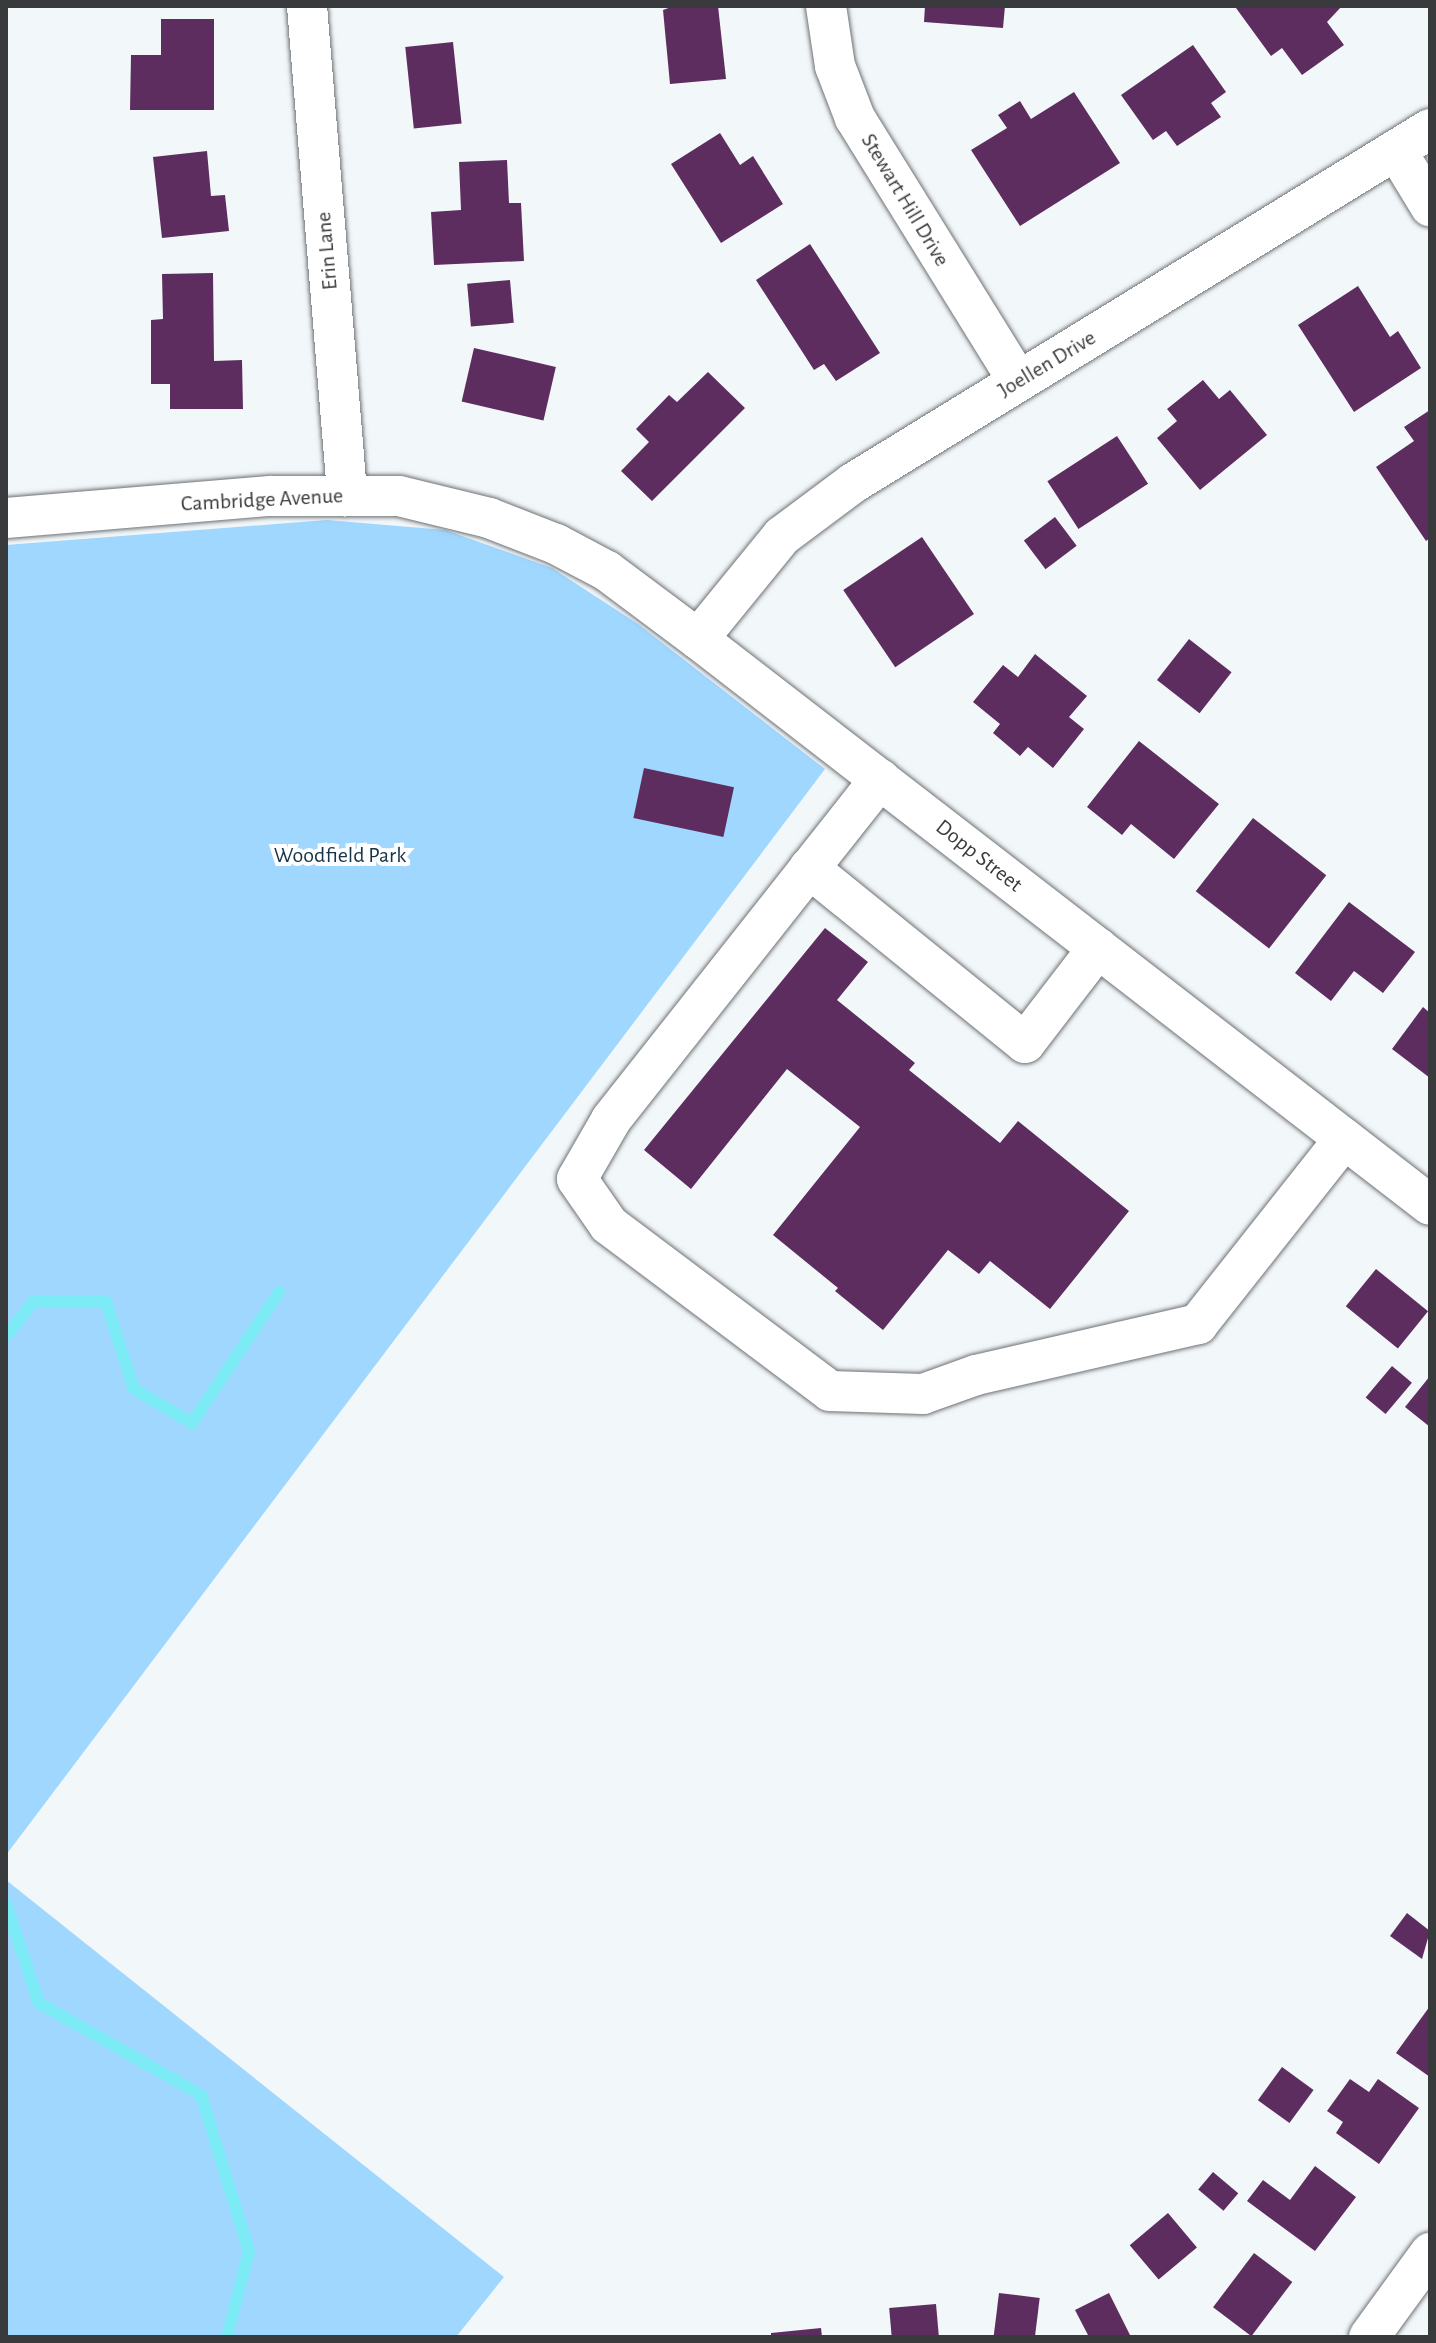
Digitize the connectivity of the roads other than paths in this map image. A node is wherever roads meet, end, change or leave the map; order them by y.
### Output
1 (307, 6) edge
2 (826, 6) edge
3 (1430, 129) edge
4 (1396, 150) junction
5 (1430, 206) edge
6 (1018, 381) junction
7 (347, 496) junction
8 (6, 518) edge
9 (515, 528) joint
10 (698, 639) junction
11 (880, 779) junction
12 (809, 868) junction
13 (1098, 948) junction
14 (1344, 1139) junction
15 (1430, 1205) edge
16 (1430, 2253) edge
17 (1369, 2337) edge

1 - 7 street, Erin Lane
2 - 6 street, Stewart Hill Drive
3 - 4 street, Joellen Drive
4 - 5 street
4 - 6 street, Joellen Drive
6 - 10 street, Joellen Drive
7 - 8 street, Cambridge Avenue
7 - 9 street, Cambridge Avenue
9 - 10 street, Dopp Street
10 - 11 street, Dopp Street
11 - 12 street
11 - 13 street, Dopp Street
12 - 13 street
12 - 14 street
13 - 14 street, Dopp Street
14 - 15 street, Dopp Street
16 - 17 street

